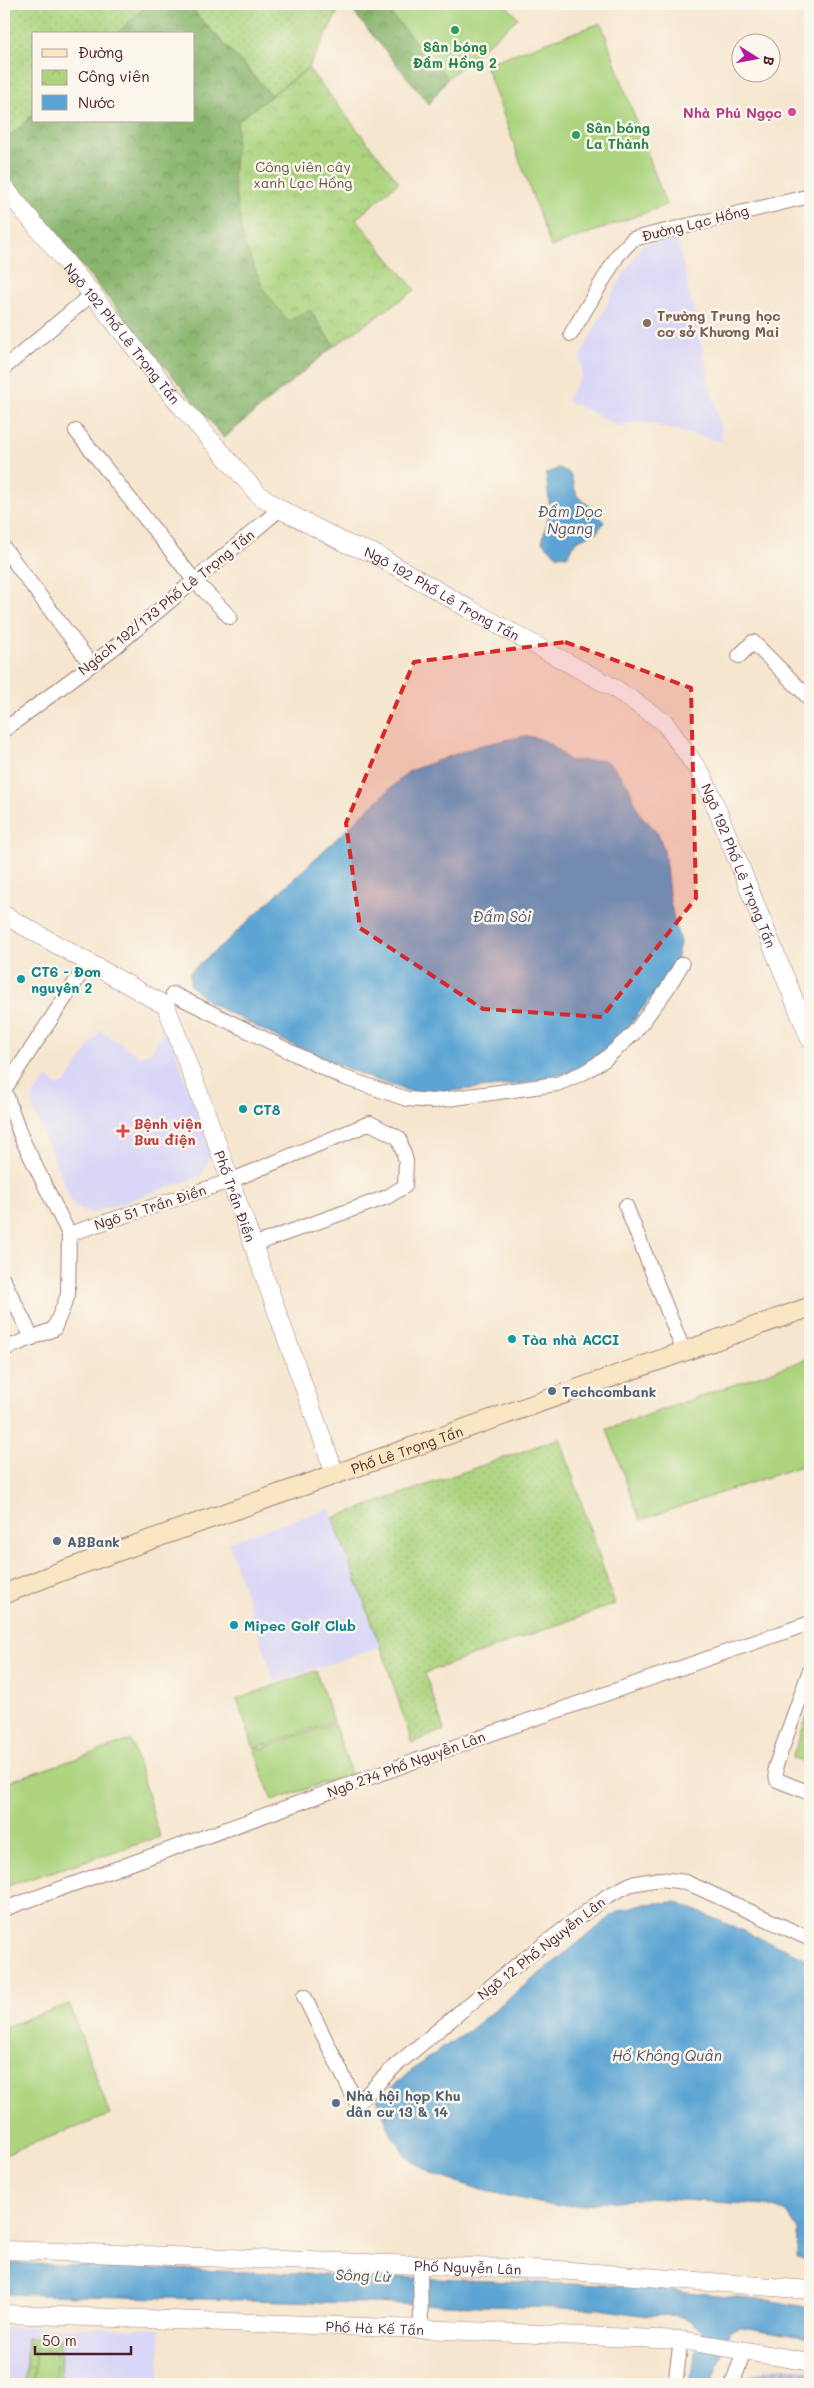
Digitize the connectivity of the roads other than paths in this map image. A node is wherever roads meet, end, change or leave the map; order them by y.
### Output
1 (4, 188) edge
2 (810, 196) edge
3 (92, 294) junction
4 (572, 334) dead end
5 (4, 368) edge
6 (76, 431) dead end
7 (280, 509) junction
8 (4, 548) edge
9 (194, 580) junction
10 (230, 617) dead end
11 (739, 656) dead end
12 (90, 664) junction
13 (810, 699) edge
14 (4, 730) edge
15 (4, 915) edge
16 (88, 963) junction
17 (682, 964) dead end
18 (173, 994) dead end
19 (805, 1014) edge
20 (810, 1039) edge
21 (4, 1089) edge
22 (230, 1181) junction
23 (626, 1206) dead end
24 (69, 1234) junction
25 (253, 1245) junction
26 (4, 1281) edge
27 (810, 1307) edge
28 (32, 1338) junction
29 (4, 1346) edge
30 (684, 1352) junction
31 (335, 1474) junction
32 (4, 1594) edge
33 (810, 1623) edge
34 (810, 1670) edge
35 (810, 1793) edge
36 (4, 1909) edge
37 (810, 1939) edge
38 (304, 1996) dead end
39 (4, 2250) edge
40 (420, 2270) junction
41 (810, 2290) edge
42 (4, 2314) edge
43 (421, 2323) junction
44 (689, 2341) junction
45 (736, 2350) junction
46 (810, 2362) edge
47 (675, 2384) edge
48 (732, 2384) edge

1 - 3 street, Ngõ 192 Phố Lê Trọng Tấn
2 - 4 street, Đường Lạc Hồng
3 - 5 street
3 - 7 street, Ngõ 192 Phố Lê Trọng Tấn
6 - 9 street
7 - 9 street, Ngách 192/173 Phố Lê Trọng Tấn
7 - 19 street, Ngõ 192 Phố Lê Trọng Tấn
8 - 12 street
9 - 10 street
9 - 12 street, Ngách 192/173 Phố Lê Trọng Tấn
11 - 13 street
12 - 14 street, Ngách 192/173 Phố Lê Trọng Tấn
15 - 16 street, Phố Trần Điền
16 - 21 street
16 - 22 street, Phố Trần Điền
17 - 18 street
19 - 20 street, Ngõ 192 Phố Lê Trọng Tấn
21 - 24 street
22 - 24 street, Ngõ 51 Trần Điền
22 - 25 street, Phố Trần Điền
22 - 25 street, Ngõ 51 Trần Điền
23 - 30 street
24 - 28 street
25 - 31 street, Phố Trần Điền
26 - 28 street
27 - 30 main road, Phố Lê Trọng Tấn
28 - 29 street
30 - 31 main road, Phố Lê Trọng Tấn
31 - 32 main road, Phố Lê Trọng Tấn
33 - 36 street, Ngõ 274 Phố Nguyễn Lân
34 - 35 street
37 - 38 street, Ngõ 12 Phố Nguyễn Lân
39 - 40 street, Phố Nguyễn Lân
40 - 41 street, Phố Nguyễn Lân
40 - 43 street
42 - 43 street, Phố Hà Kế Tấn
43 - 44 street, Phố Hà Kế Tấn
44 - 45 street, Phố Hà Kế Tấn
44 - 47 street
45 - 46 street, Phố Hà Kế Tấn
45 - 48 street

